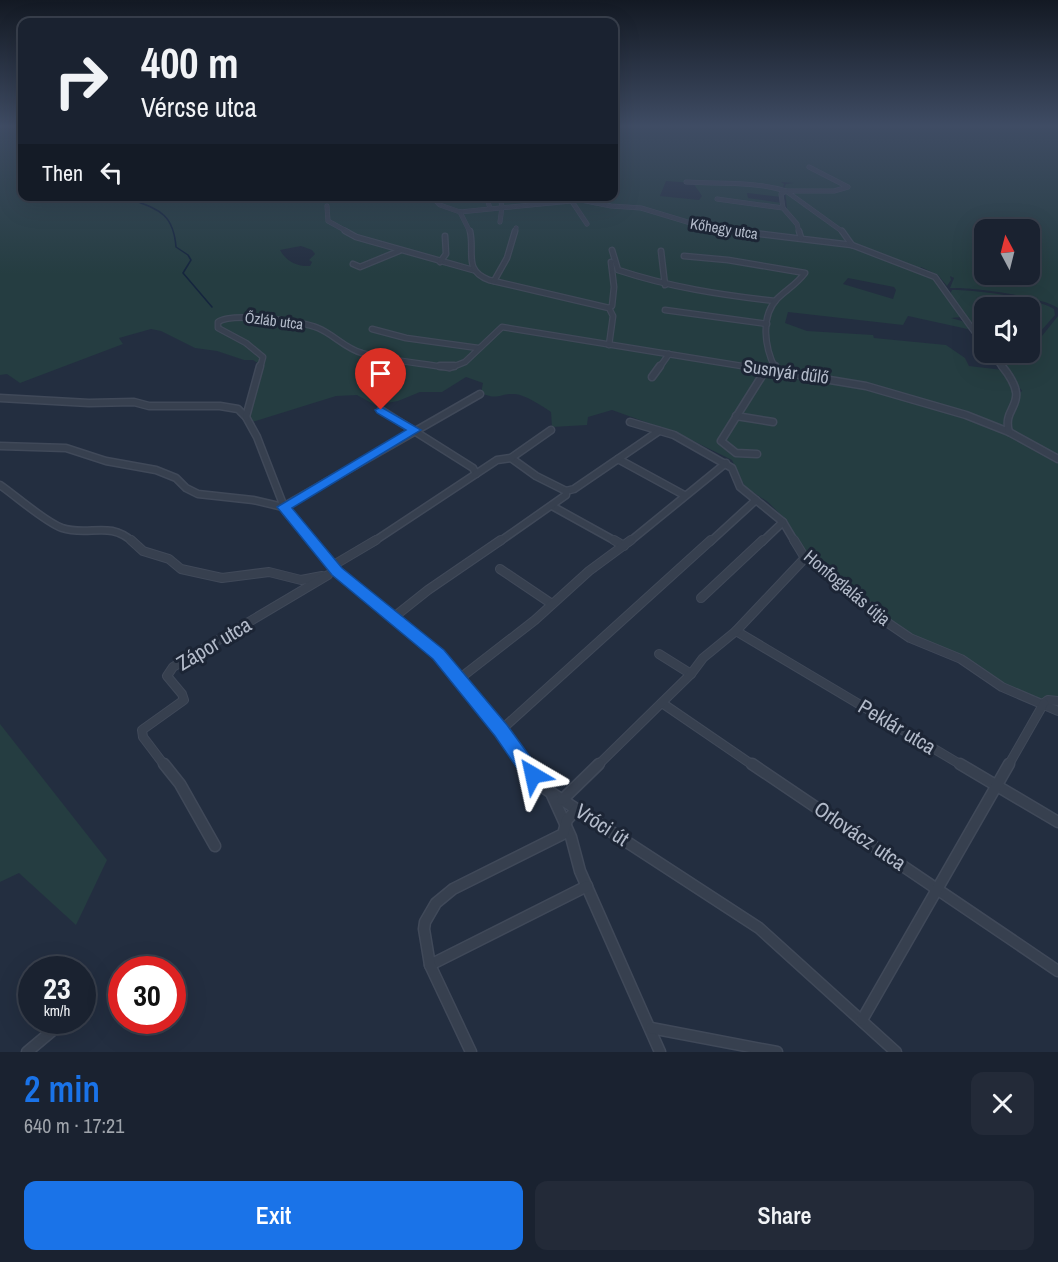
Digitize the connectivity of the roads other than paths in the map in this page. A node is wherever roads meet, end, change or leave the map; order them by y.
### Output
1 (825, 175) edge
2 (686, 182) dead end
3 (786, 191) junction
4 (717, 199) dead end
5 (436, 201) edge
6 (488, 201) edge
7 (501, 201) edge
8 (561, 201) edge
9 (572, 201) edge
10 (591, 201) edge
11 (605, 201) edge
12 (327, 206) dead end
13 (611, 206) junction
14 (502, 207) junction
15 (490, 208) junction
16 (783, 208) junction
17 (460, 212) junction
18 (500, 222) dead end
19 (587, 224) dead end
20 (516, 228) dead end
21 (445, 236) dead end
22 (801, 238) junction
23 (852, 245) junction
24 (612, 250) dead end
25 (399, 251) junction
26 (661, 251) dead end
27 (684, 256) dead end
28 (440, 262) junction
29 (353, 264) dead end
30 (612, 265) junction
31 (473, 269) junction
32 (494, 281) junction
33 (665, 285) junction
34 (775, 301) junction
35 (609, 308) junction
36 (665, 310) dead end
37 (767, 324) junction
38 (502, 327) joint
39 (372, 329) dead end
40 (974, 332) edge
41 (609, 345) junction
42 (478, 348) junction
43 (669, 354) junction
44 (998, 363) edge
45 (765, 370) junction
46 (777, 371) junction
47 (652, 377) dead end
48 (480, 394) dead end
49 (0, 398) edge
50 (381, 410) dead end
51 (736, 416) junction
52 (246, 417) junction
53 (630, 422) dead end
54 (773, 422) dead end
55 (415, 430) junction
56 (551, 430) dead end
57 (659, 431) junction
58 (1009, 432) junction
59 (0, 446) edge
60 (757, 454) dead end
61 (511, 459) junction
62 (618, 459) junction
63 (1058, 459) edge
64 (726, 463) junction
65 (476, 474) junction
66 (0, 484) edge
67 (566, 491) junction
68 (684, 495) junction
69 (756, 500) junction
70 (552, 506) junction
71 (283, 507) junction
72 (783, 522) junction
73 (624, 546) junction
74 (805, 558) junction
75 (335, 569) junction
76 (500, 569) dead end
77 (328, 575) junction
78 (701, 597) dead end
79 (552, 604) junction
80 (394, 617) junction
81 (736, 631) junction
82 (659, 654) dead end
83 (691, 674) junction
84 (459, 679) junction
85 (1058, 701) edge
86 (662, 703) junction
87 (1044, 703) junction
88 (1058, 711) edge
89 (501, 730) junction
90 (995, 785) junction
91 (552, 794) junction
92 (562, 800) junction
93 (577, 809) junction
94 (564, 822) junction
95 (1058, 822) edge
96 (215, 846) dead end
97 (587, 886) junction
98 (937, 888) junction
99 (430, 965) junction
100 (1058, 971) edge
101 (862, 1020) junction
102 (651, 1028) junction
103 (48, 1034) edge
104 (659, 1051) edge
105 (27, 1052) edge
106 (471, 1052) edge
107 (777, 1052) edge
108 (896, 1052) edge

1 - 3 street
2 - 3 street
3 - 16 street
3 - 23 street
4 - 16 street
5 - 17 street
6 - 15 street
7 - 14 street
8 - 14 street, Kőhegy utca
9 - 19 street
10 - 13 street, Kőhegy utca
11 - 13 street
12 - 25 street
13 - 22 street, Kőhegy utca
14 - 15 street, Kőhegy utca
14 - 18 street
15 - 17 street, Kőhegy utca
16 - 22 street
17 - 31 street
20 - 32 street
21 - 28 street
22 - 23 street, Kőhegy utca
23 - 40 street, Kőhegy utca
24 - 30 street
25 - 28 street
25 - 29 street
26 - 33 street
27 - 34 street
28 - 31 street
30 - 33 street
30 - 35 street
31 - 32 street
32 - 35 street
33 - 34 street
34 - 37 street
35 - 41 street
36 - 37 street
37 - 46 street
38 - 41 street, Susnyár dűlő
38 - 42 street, Őzláb utca
39 - 42 street
41 - 43 street, Susnyár dűlő
42 - 52 street, Őzláb utca
43 - 45 street, Susnyár dűlő
43 - 47 street
44 - 58 street
45 - 46 street, Susnyár dűlő
45 - 51 street
46 - 58 street, Susnyár dűlő
48 - 55 street
49 - 52 street
50 - 55 street
51 - 54 street
51 - 60 street
52 - 71 street, Vróci út
53 - 57 street
55 - 65 street
55 - 71 street
56 - 61 street
57 - 62 street
57 - 64 street
58 - 63 street, Susnyár dűlő
59 - 71 street
61 - 65 street
61 - 67 street
62 - 67 street
62 - 68 street
64 - 68 street
64 - 69 street, Honfoglalás útja
65 - 75 street
66 - 77 street
67 - 70 street
68 - 73 street
69 - 72 street, Honfoglalás útja
69 - 89 street
70 - 73 street
70 - 80 street
71 - 75 street, Vróci út
72 - 74 street, Honfoglalás útja
72 - 78 street
73 - 79 street
74 - 81 street
74 - 87 street, Honfoglalás útja
75 - 77 street
75 - 80 street, Vróci út
76 - 79 street
77 - 96 street, Zápor utca
79 - 84 street
80 - 84 street, Vróci út
81 - 83 street
81 - 90 street, Peklár utca
82 - 83 street
83 - 86 street
84 - 89 street, Vróci út
85 - 87 street, Honfoglalás útja
86 - 92 street
86 - 98 street, Orlovácz utca
87 - 88 street
87 - 90 street
89 - 91 street, Vróci út
90 - 95 street, Peklár utca
90 - 98 street
91 - 92 street, Vróci út
91 - 94 street
92 - 93 street, Vróci út
93 - 94 street
93 - 101 street, Vróci út
94 - 97 street
94 - 99 street
97 - 99 street
97 - 102 street
98 - 100 street, Orlovácz utca
98 - 101 street
99 - 106 street
101 - 108 street, Vróci út
102 - 104 street
102 - 107 street
103 - 105 street

